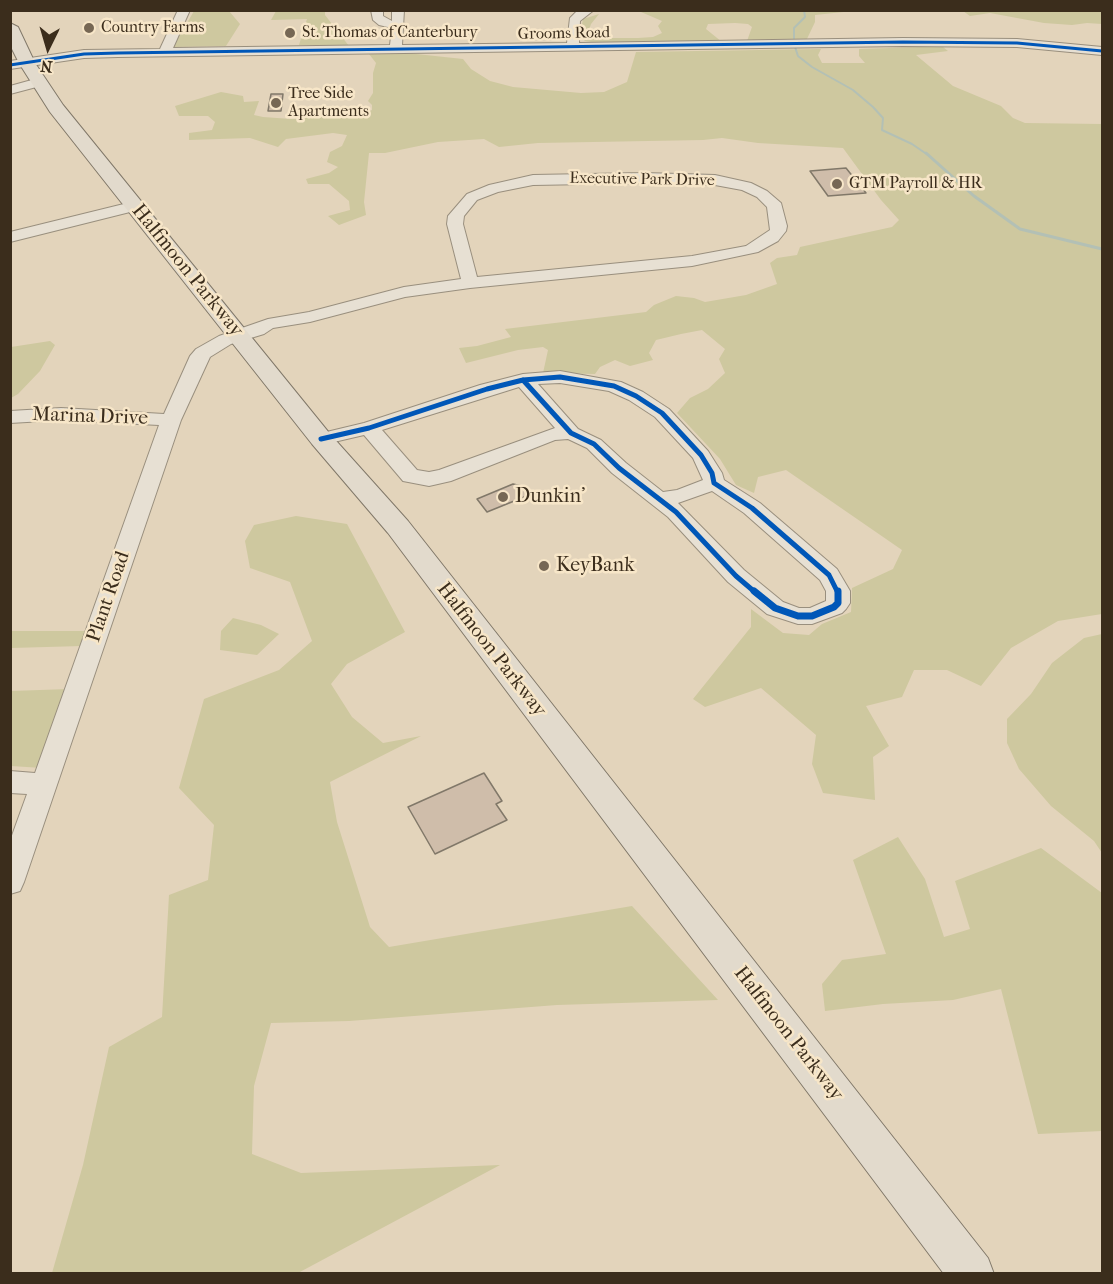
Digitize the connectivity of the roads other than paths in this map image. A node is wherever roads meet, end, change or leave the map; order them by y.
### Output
1 (184, 10) edge
2 (377, 10) edge
3 (398, 10) edge
4 (588, 10) edge
5 (398, 26) junction
6 (10, 27) edge
7 (573, 47) junction
8 (394, 50) junction
9 (1102, 51) edge
10 (165, 52) junction
11 (19, 64) edge
12 (39, 82) junction
13 (10, 90) edge
14 (136, 206) junction
15 (10, 237) edge
16 (470, 283) junction
17 (248, 333) junction
18 (523, 380) junction
19 (10, 417) edge
20 (171, 420) junction
21 (369, 428) junction
22 (571, 434) junction
23 (321, 439) junction
24 (714, 483) junction
25 (658, 499) junction
26 (10, 782) edge
27 (45, 784) junction
28 (10, 882) edge
29 (972, 1274) edge

1 - 10 street
2 - 5 street
3 - 5 street
4 - 7 street
5 - 8 street
6 - 11 main road, Halfmoon Parkway
7 - 8 street, Grooms Road
7 - 9 street, Grooms Road
8 - 10 street, Grooms Road
10 - 11 street, Grooms Road
11 - 12 main road, Halfmoon Parkway
12 - 13 street
12 - 14 main road, Halfmoon Parkway
14 - 15 street
14 - 17 main road, Halfmoon Parkway
16 - 16 street, Executive Park Drive
16 - 17 street, Executive Park Drive
17 - 20 street, Plant Road
17 - 23 main road, Halfmoon Parkway
18 - 21 street
18 - 22 street
18 - 24 street
19 - 20 street, Marina Drive
20 - 27 street, Plant Road
21 - 22 street
21 - 23 street
22 - 25 street
23 - 29 main road, Halfmoon Parkway
24 - 25 street
24 - 25 street
26 - 27 street
27 - 28 street, Plant Road

